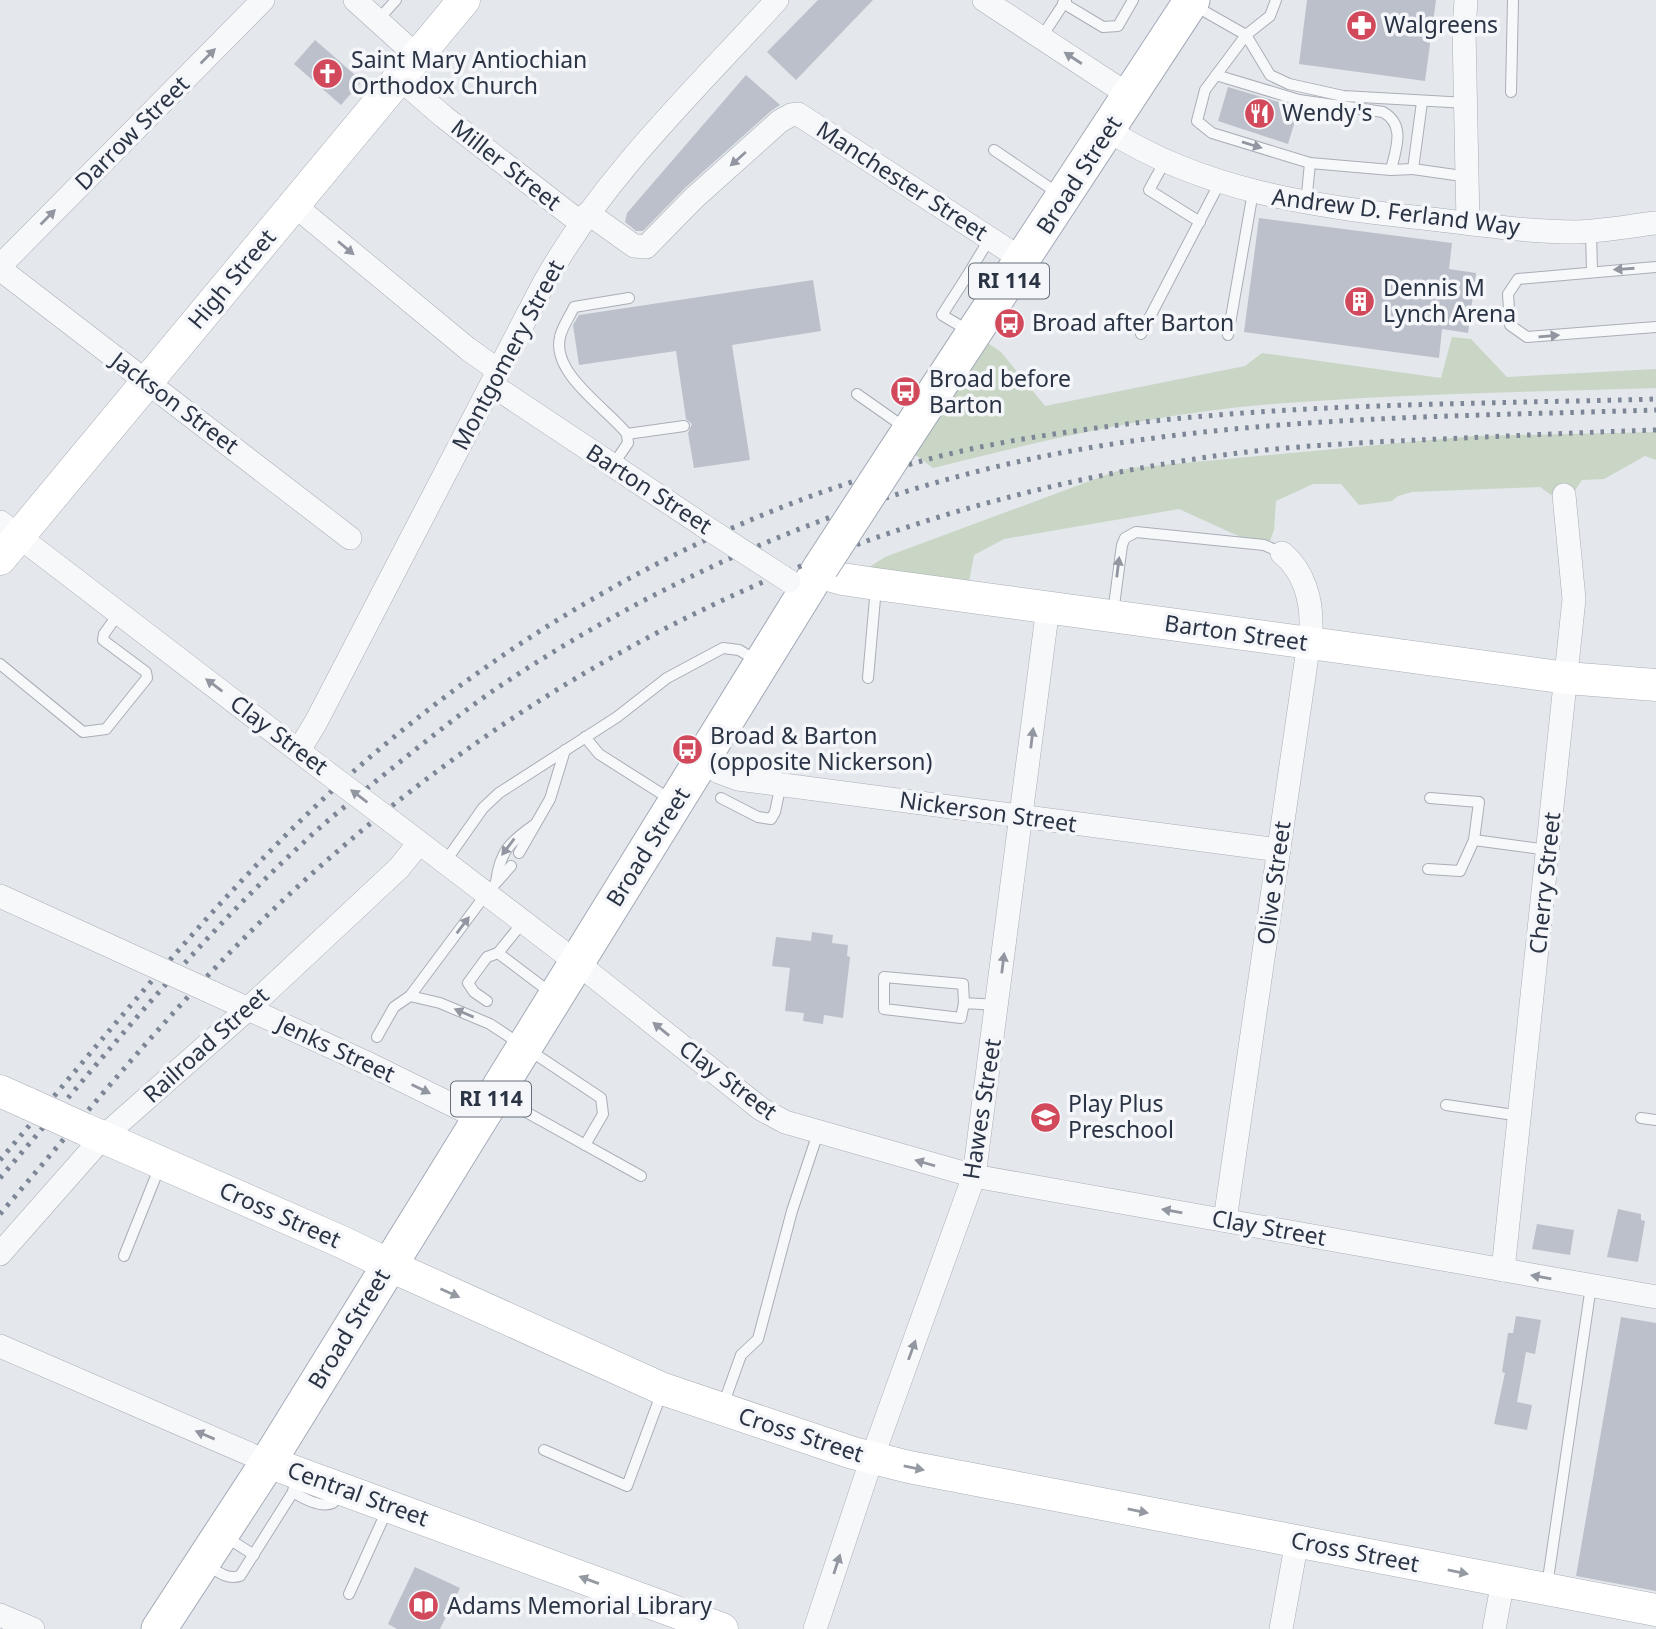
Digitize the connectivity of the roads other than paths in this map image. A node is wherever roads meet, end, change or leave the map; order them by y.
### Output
1 (263, 0) edge
2 (355, 0) edge
3 (396, 0) edge
4 (464, 0) edge
5 (777, 0) edge
6 (984, 0) edge
7 (1133, 0) edge
8 (1276, 0) edge
9 (1466, 0) edge
10 (1513, 0) edge
11 (1191, 1) edge
12 (1065, 2) edge
13 (378, 20) junction
14 (1246, 35) junction
15 (1041, 38) junction
16 (409, 68) junction
17 (1216, 75) junction
18 (1511, 92) dead end
19 (1130, 96) junction
20 (1422, 102) junction
21 (1467, 103) junction
22 (1108, 130) junction
23 (994, 150) dead end
24 (1165, 161) junction
25 (1310, 163) junction
26 (1413, 169) junction
27 (1391, 170) junction
28 (1469, 177) junction
29 (1220, 182) junction
30 (1253, 192) junction
31 (1064, 198) junction
32 (1306, 204) junction
33 (294, 205) junction
34 (584, 218) junction
35 (1200, 222) junction
36 (1468, 223) junction
37 (1656, 223) edge
38 (1591, 231) junction
39 (990, 239) junction
40 (1023, 260) junction
41 (0, 267) edge
42 (1656, 267) edge
43 (1592, 272) junction
44 (967, 276) junction
45 (999, 297) junction
46 (629, 298) dead end
47 (1656, 327) edge
48 (974, 334) junction
49 (1142, 334) dead end
50 (1228, 335) dead end
51 (495, 378) junction
52 (147, 381) junction
53 (857, 394) dead end
54 (684, 426) dead end
55 (628, 434) junction
56 (901, 444) junction
57 (613, 466) junction
58 (1564, 495) dead end
59 (351, 538) dead end
60 (6, 539) edge
61 (1282, 553) joint
62 (808, 578) junction
63 (876, 584) junction
64 (1048, 607) junction
65 (119, 613) junction
66 (1112, 616) junction
67 (1309, 642) junction
68 (761, 663) junction
69 (0, 664) edge
70 (868, 678) dead end
71 (1567, 678) junction
72 (1656, 685) edge
73 (585, 737) junction
74 (299, 750) junction
75 (565, 750) junction
76 (702, 759) junction
77 (781, 784) junction
78 (1430, 797) dead end
79 (721, 798) dead end
80 (675, 803) junction
81 (1022, 816) junction
82 (537, 823) junction
83 (1474, 840) junction
84 (419, 843) junction
85 (1279, 850) junction
86 (1548, 850) junction
87 (519, 853) dead end
88 (445, 862) junction
89 (511, 866) dead end
90 (1428, 869) dead end
91 (491, 888) junction
92 (0, 896) edge
93 (523, 922) junction
94 (498, 953) junction
95 (576, 962) junction
96 (410, 996) junction
97 (555, 996) junction
98 (487, 1001) dead end
99 (964, 1003) junction
100 (998, 1005) junction
101 (248, 1009) junction
102 (377, 1037) dead end
103 (523, 1048) junction
104 (0, 1091) edge
105 (1446, 1105) dead end
106 (487, 1106) junction
107 (1521, 1116) junction
108 (1641, 1118) dead end
109 (1656, 1120) edge
110 (94, 1133) junction
111 (818, 1133) junction
112 (585, 1145) junction
113 (161, 1163) junction
114 (641, 1176) dead end
115 (974, 1176) junction
116 (1225, 1220) junction
117 (0, 1254) edge
118 (124, 1256) dead end
119 (388, 1264) junction
120 (1503, 1270) junction
121 (1591, 1286) junction
122 (1656, 1297) edge
123 (0, 1346) edge
124 (663, 1389) junction
125 (722, 1410) junction
126 (544, 1450) dead end
127 (872, 1458) junction
128 (287, 1476) junction
129 (389, 1505) junction
130 (1297, 1541) junction
131 (212, 1548) junction
132 (254, 1555) junction
133 (1503, 1581) junction
134 (1546, 1589) junction
135 (349, 1594) dead end
136 (1656, 1610) edge
137 (0, 1615) edge
138 (33, 1629) edge
139 (159, 1629) edge
140 (722, 1629) edge
141 (816, 1629) edge
142 (1280, 1629) edge
143 (1494, 1629) edge

41 -> 1 street, Darrow Street
2 - 13 street, Miller Street
3 - 13 lane
4 - 16 main road, High Street
5 - 34 street, Montgomery Street
6 - 15 street
7 - 12 lane
8 - 14 lane
9 - 21 street
10 - 18 lane
11 - 14 lane
11 - 19 main road, Broad Street / RI 114
12 - 15 lane
13 - 16 street, Miller Street
14 - 17 lane
14 - 20 lane
19 -> 15 street
16 - 33 main road, High Street
16 - 34 street, Miller Street
17 -> 25 lane
17 - 27 lane
19 - 22 main road, Broad Street / RI 114
20 - 21 lane
20 - 26 lane
21 - 28 street
22 - 24 street, Andrew D. Ferland Way
22 - 31 main road, Broad Street / RI 114
23 - 31 lane
24 - 29 street, Andrew D. Ferland Way
24 - 35 lane
25 - 27 lane
25 - 32 lane
26 - 27 lane
26 - 28 lane
28 - 36 street
29 - 30 street, Andrew D. Ferland Way
29 - 35 lane
30 - 32 street, Andrew D. Ferland Way
30 - 50 lane
31 - 40 main road, Broad Street / RI 114
32 - 36 street, Andrew D. Ferland Way
33 -> 51 street, Barton Street
33 - 52 main road, High Street
39 -> 34 street, Manchester Street
34 - 51 street, Montgomery Street
35 - 49 lane
36 - 38 street, Andrew D. Ferland Way
37 - 38 street, Andrew D. Ferland Way
38 - 43 lane
39 - 40 street, Manchester Street
39 - 44 lane
40 - 45 main road, Broad Street / RI 114
41 - 52 street, Jackson Street
42 -> 43 lane
43 -> 47 lane
44 - 45 lane
44 - 48 lane
45 - 48 main road, Broad Street / RI 114
46 - 55 lane
48 - 56 main road, Broad Street / RI 114
51 - 57 street, Barton Street
51 - 74 street, Montgomery Street
52 - 59 street, Jackson Street
52 - 60 main road, High Street
53 - 56 lane
54 - 55 lane
55 - 57 lane
56 - 62 main road, Broad Street / RI 114, bridge
57 - 62 street, Barton Street, bridge
58 - 71 street, Cherry Street
60 - 65 street, Clay Street
66 -> 61 lane
61 - 67 street, Olive Street
62 - 63 main road, Barton Street
62 - 68 main road, Broad Street / RI 114
63 - 64 main road, Barton Street
63 - 70 lane
64 - 66 main road, Barton Street
81 -> 64 street, Hawes Street
65 - 69 lane
74 -> 65 street, Clay Street
66 - 67 main road, Barton Street
67 - 71 main road, Barton Street
67 - 85 street, Olive Street
68 - 73 lane
68 - 76 main road, Broad Street / RI 114
71 - 72 main road, Barton Street
71 - 86 street, Cherry Street
73 - 75 lane
73 - 80 lane
84 -> 74 street, Clay Street, bridge
75 - 82 lane
75 - 88 lane
76 - 77 street, Nickerson Street
76 - 80 main road, Broad Street / RI 114
77 - 79 lane
77 - 81 street, Nickerson Street
78 - 83 lane
80 - 95 main road, Broad Street / RI 114
81 - 85 street, Nickerson Street
100 -> 81 street, Hawes Street
82 - 87 lane
82 -> 91 lane
83 - 86 lane
83 - 90 lane
84 - 88 street, Clay Street
84 - 101 street, Railroad Street
85 - 116 street, Olive Street
86 - 107 street, Cherry Street
88 - 91 street, Clay Street
89 - 91 lane
91 - 93 street, Clay Street
96 -> 91 lane
92 - 101 street, Jenks Street, bridge
93 - 94 lane
93 - 95 street, Clay Street
94 - 97 lane
94 - 98 lane
95 - 97 main road, Broad Street / RI 114
111 -> 95 street, Clay Street
96 - 102 lane
103 -> 96 lane
97 - 103 main road, Broad Street / RI 114
99 - 99 lane
99 - 100 lane
100 - 115 street, Hawes Street
101 -> 106 street, Jenks Street
101 - 110 street, Railroad Street
103 - 106 main road, Broad Street / RI 114
103 - 112 lane
104 - 110 main road, Cross Street, bridge
105 - 107 lane
106 - 112 lane
106 - 119 main road, Broad Street / RI 114
107 - 120 street, Cherry Street
108 - 109 lane
110 - 113 main road, Cross Street
110 - 117 street, Railroad Street
115 -> 111 street, Clay Street
111 - 125 lane
112 - 114 lane
113 - 118 lane
113 - 119 main road, Cross Street
116 -> 115 street, Clay Street
127 -> 115 street, Hawes Street
116 - 120 street, Clay Street
119 -> 124 main road, Cross Street
119 - 128 main road, Broad Street / RI 114
121 -> 120 street, Clay Street
121 - 122 street, Clay Street
121 - 134 lane
128 -> 123 street, Central Street
124 - 125 main road, Cross Street
124 - 126 lane
125 - 127 main road, Cross Street
127 -> 130 main road, Cross Street
141 -> 127 street, Hawes Street
128 - 129 main road, Central Street
128 - 131 main road, Broad Street / RI 114
128 - 132 lane
129 - 135 lane
140 -> 129 main road, Central Street
130 -> 133 main road, Cross Street
130 - 142 street
131 - 132 lane
131 - 132 lane
131 - 139 main road, Broad Street / RI 114
133 - 134 main road, Cross Street
133 - 143 street
134 - 136 main road, Cross Street
137 - 138 street

